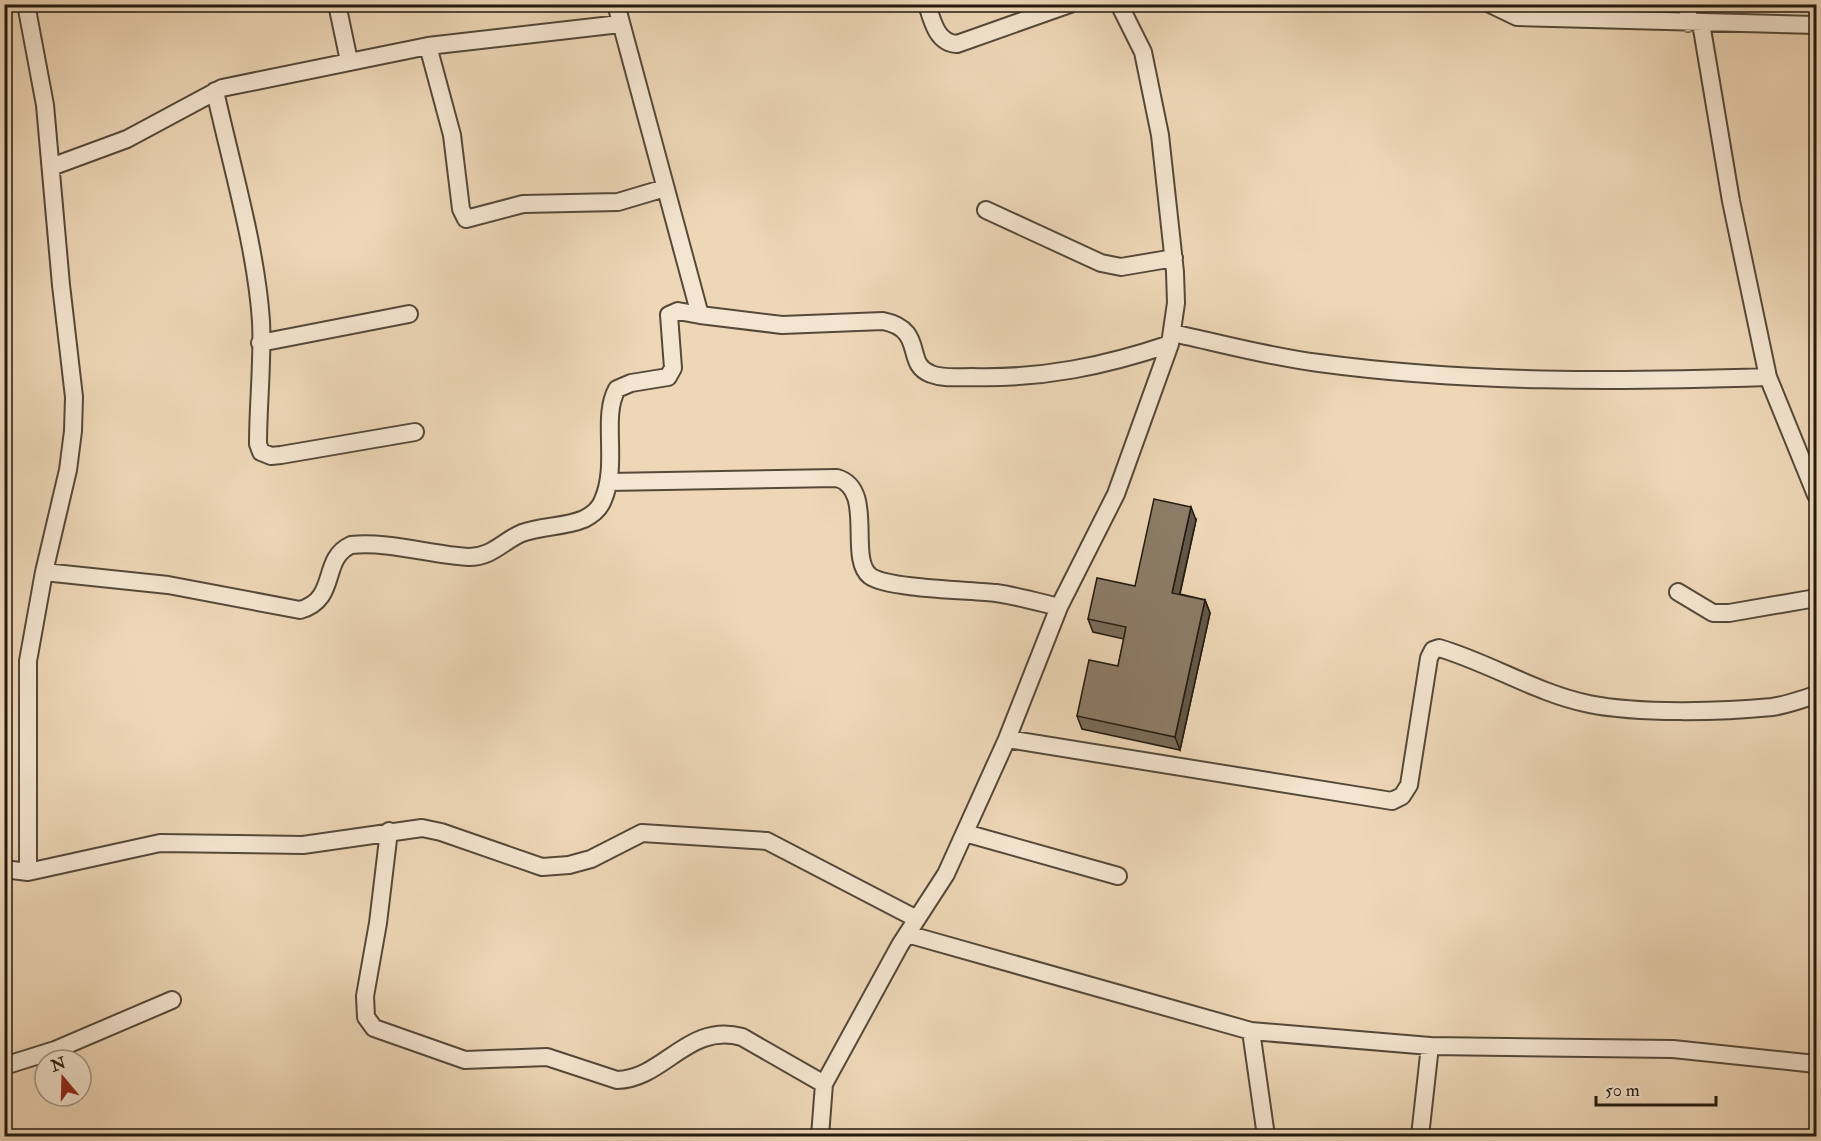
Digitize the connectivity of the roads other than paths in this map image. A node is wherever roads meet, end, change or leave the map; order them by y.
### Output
1 (26, 4) edge
2 (337, 4) edge
3 (616, 4) edge
4 (927, 4) edge
5 (1070, 4) edge
6 (1119, 4) edge
7 (1490, 4) edge
8 (1688, 4) edge
9 (1694, 23) junction
10 (621, 24) junction
11 (1816, 25) edge
12 (428, 46) junction
13 (349, 61) junction
14 (215, 91) junction
15 (51, 167) junction
16 (665, 188) junction
17 (986, 210) dead end
18 (1174, 258) junction
19 (409, 314) dead end
20 (700, 315) junction
21 (1171, 339) junction
22 (260, 343) junction
23 (1768, 377) junction
24 (414, 432) dead end
25 (609, 482) junction
26 (1816, 495) edge
27 (44, 572) junction
28 (1678, 592) dead end
29 (1816, 598) edge
30 (1059, 607) junction
31 (1816, 695) edge
32 (1007, 740) junction
33 (389, 831) junction
34 (965, 833) junction
35 (4, 869) edge
36 (28, 872) junction
37 (1118, 876) dead end
38 (917, 919) junction
39 (907, 934) junction
40 (172, 1000) dead end
41 (1251, 1031) junction
42 (1430, 1046) junction
43 (1816, 1064) edge
44 (4, 1066) edge
45 (824, 1084) junction
46 (820, 1137) edge
47 (1266, 1137) edge
48 (1420, 1137) edge

1 - 15 street
2 - 13 street
3 - 10 street
4 - 5 street
6 - 18 street
7 - 9 street
8 - 9 street
9 - 11 street
9 - 23 street
10 - 12 street
10 - 16 street
12 - 13 street
12 - 16 street
13 - 14 street
14 - 15 street
14 - 22 street
15 - 27 street
16 - 20 street
17 - 18 street
18 - 21 street
19 - 22 street
20 - 21 street
20 - 25 street
21 - 23 street
21 - 30 street
22 - 24 street
23 - 26 street
25 - 27 street
25 - 30 street
27 - 36 street
28 - 29 street
30 - 32 street
31 - 32 street
32 - 34 street
33 - 36 street
33 - 38 street
33 - 45 street
34 - 37 street
34 - 38 street
35 - 36 street
38 - 39 street
39 - 41 street
39 - 45 street
40 - 44 street
41 - 42 street
41 - 47 street
42 - 43 street
42 - 48 street
45 - 46 street

